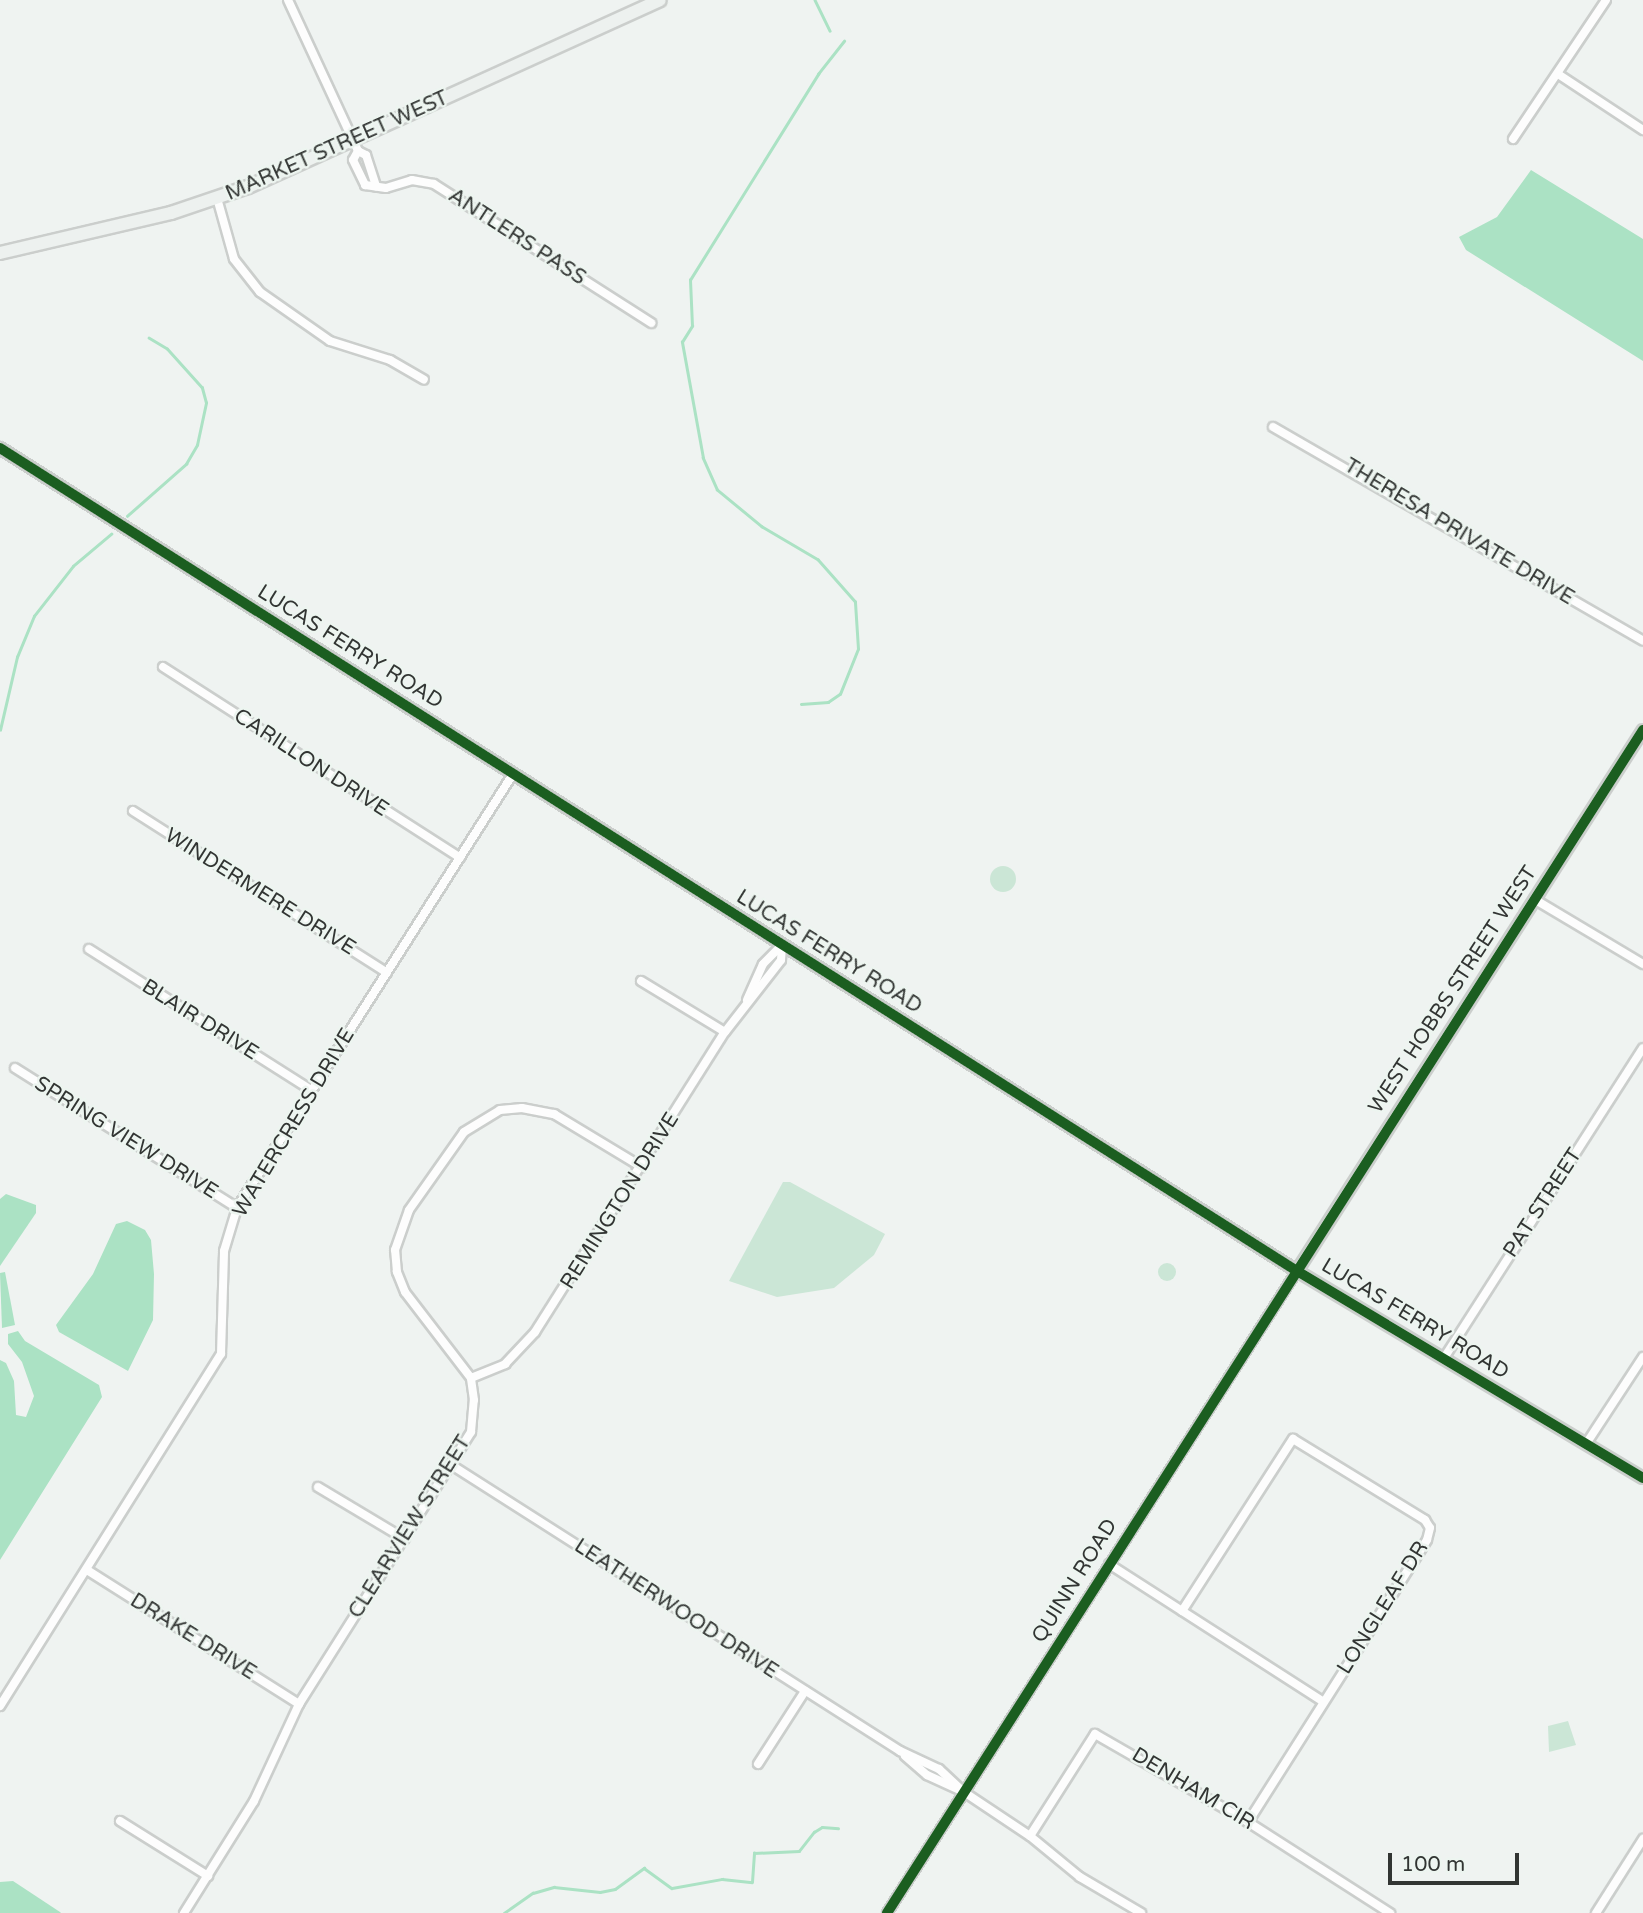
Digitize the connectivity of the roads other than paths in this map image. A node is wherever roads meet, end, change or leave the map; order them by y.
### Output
1 (288, 0) edge
2 (660, 0) edge
3 (1606, 0) edge
4 (1558, 74) junction
5 (1643, 130) edge
6 (1513, 139) dead end
7 (355, 146) junction
8 (376, 186) junction
9 (217, 198) junction
10 (0, 253) edge
11 (651, 323) dead end
12 (425, 380) dead end
13 (1273, 427) dead end
14 (0, 448) edge
15 (1643, 641) edge
16 (163, 667) dead end
17 (1643, 730) edge
18 (513, 774) junction
19 (133, 811) dead end
20 (460, 858) junction
21 (1534, 900) junction
22 (782, 945) junction
23 (89, 949) dead end
24 (1643, 964) edge
25 (387, 973) junction
26 (641, 981) dead end
27 (726, 1032) junction
28 (1643, 1048) edge
29 (15, 1068) dead end
30 (312, 1090) junction
31 (642, 1167) junction
32 (237, 1208) junction
33 (1297, 1271) junction
34 (1643, 1357) edge
35 (1444, 1358) junction
36 (471, 1378) junction
37 (1586, 1444) junction
38 (453, 1466) junction
39 (1643, 1478) edge
40 (318, 1487) dead end
41 (405, 1539) junction
42 (1109, 1564) junction
43 (87, 1570) junction
44 (1182, 1611) junction
45 (806, 1691) junction
46 (1324, 1702) junction
47 (299, 1704) junction
48 (0, 1706) edge
49 (758, 1764) dead end
50 (964, 1792) junction
51 (120, 1821) dead end
52 (1248, 1822) junction
53 (1030, 1836) junction
54 (1643, 1839) edge
55 (1640, 1849) edge
56 (208, 1876) junction
57 (184, 1913) edge
58 (887, 1913) edge
59 (1140, 1913) edge
60 (1390, 1913) edge
61 (1596, 1913) edge

1 - 7 street
2 - 7 main road, MARKET STREET WEST
3 - 4 street
4 - 5 street
4 - 6 street
7 - 8 street
7 - 8 street
7 - 9 main road, MARKET STREET WEST
8 - 11 street, ANTLERS PASS
9 - 10 main road, MARKET STREET WEST
9 - 12 street
13 - 15 street, THERESA PRIVATE DRIVE
14 - 18 street, LUCAS FERRY ROAD
16 - 20 street, CARILLON DRIVE
17 - 21 street, WEST HOBBS STREET WEST
18 - 20 street, WATERCRESS DRIVE
18 - 22 street, LUCAS FERRY ROAD
19 - 25 street, WINDERMERE DRIVE
20 - 25 street, WATERCRESS DRIVE
21 - 24 street
21 - 33 street, WEST HOBBS STREET WEST
22 - 27 street, REMINGTON DRIVE
22 - 33 street, LUCAS FERRY ROAD
23 - 30 street, BLAIR DRIVE
25 - 30 street, WATERCRESS DRIVE
26 - 27 street
27 - 31 street, REMINGTON DRIVE
28 - 35 street, PAT STREET
29 - 32 street, SPRING VIEW DRIVE
30 - 32 street, WATERCRESS DRIVE
31 - 36 street, REMINGTON DRIVE
31 - 36 street
32 - 43 street, WATERCRESS DRIVE
33 - 35 street, LUCAS FERRY ROAD
33 - 42 street, QUINN ROAD
34 - 37 street
35 - 37 street, LUCAS FERRY ROAD
36 - 38 street, CLEARVIEW STREET
37 - 39 street, LUCAS FERRY ROAD
38 - 41 street, CLEARVIEW STREET
38 - 45 street, LEATHERWOOD DRIVE
40 - 41 street
41 - 47 street, CLEARVIEW STREET
42 - 44 street
42 - 50 street, QUINN ROAD
43 - 47 street, DRAKE DRIVE
43 - 48 street, WATERCRESS DRIVE
44 - 46 street
44 - 46 street, LONGLEAF DR
45 - 49 street
45 - 50 street, LEATHERWOOD DRIVE
46 - 52 street, LONGLEAF DR
47 - 56 street, CLEARVIEW STREET
50 - 53 street
50 - 58 street, QUINN ROAD
51 - 56 street
52 - 53 street, DENHAM CIR
52 - 60 street, DENHAM CIR
53 - 59 street
54 - 55 street
55 - 61 street
56 - 57 street, CLEARVIEW STREET

